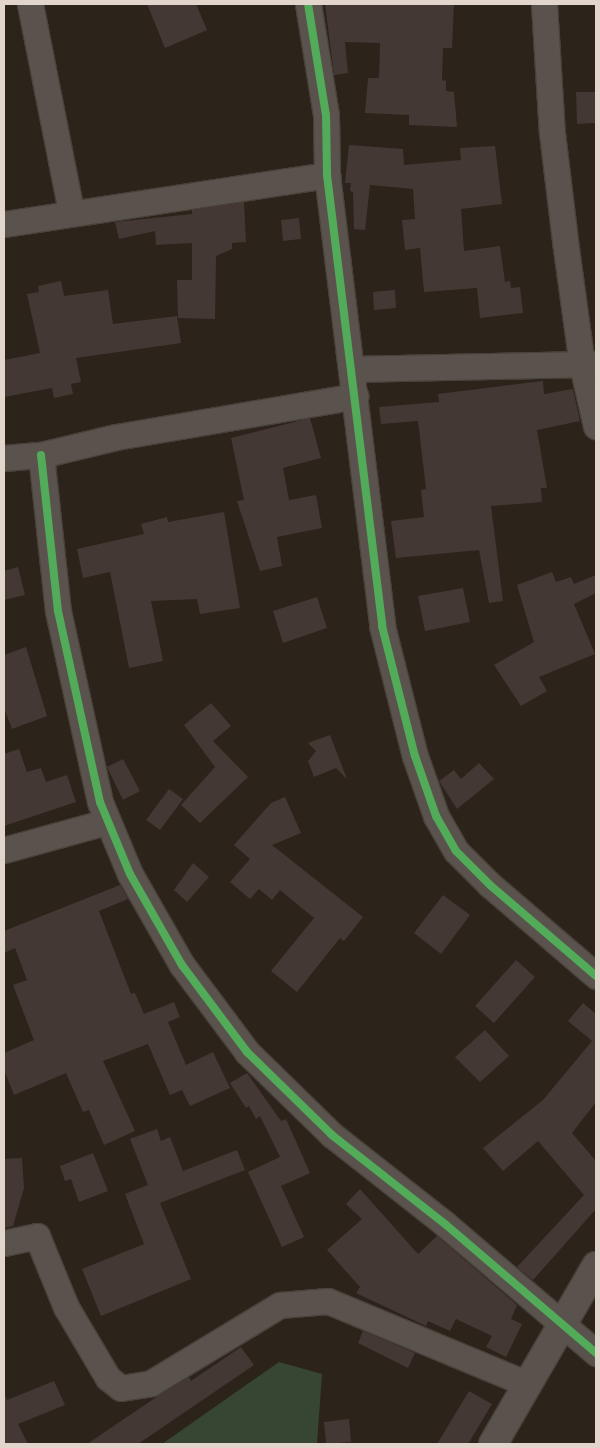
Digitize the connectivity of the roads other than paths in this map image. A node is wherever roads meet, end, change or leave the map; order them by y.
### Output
1 (30, 4) edge
2 (308, 4) edge
3 (544, 4) edge
4 (327, 175) junction
5 (71, 212) junction
6 (4, 224) edge
7 (589, 364) edge
8 (351, 369) junction
9 (356, 396) junction
10 (596, 426) edge
11 (41, 455) junction
12 (4, 458) edge
13 (106, 822) junction
14 (4, 850) edge
15 (596, 976) edge
16 (4, 1243) edge
17 (596, 1266) edge
18 (562, 1323) junction
19 (596, 1353) edge
20 (527, 1384) junction
21 (493, 1444) edge

1 - 5 street
2 - 4 street
3 - 7 street
4 - 5 street
4 - 8 street
5 - 6 street
7 - 8 street
7 - 10 street
8 - 9 street
9 - 11 street
9 - 15 street
11 - 12 street
11 - 13 street
13 - 14 street
13 - 18 street
16 - 20 street
17 - 18 main road
18 - 19 street
18 - 20 main road
20 - 21 main road

